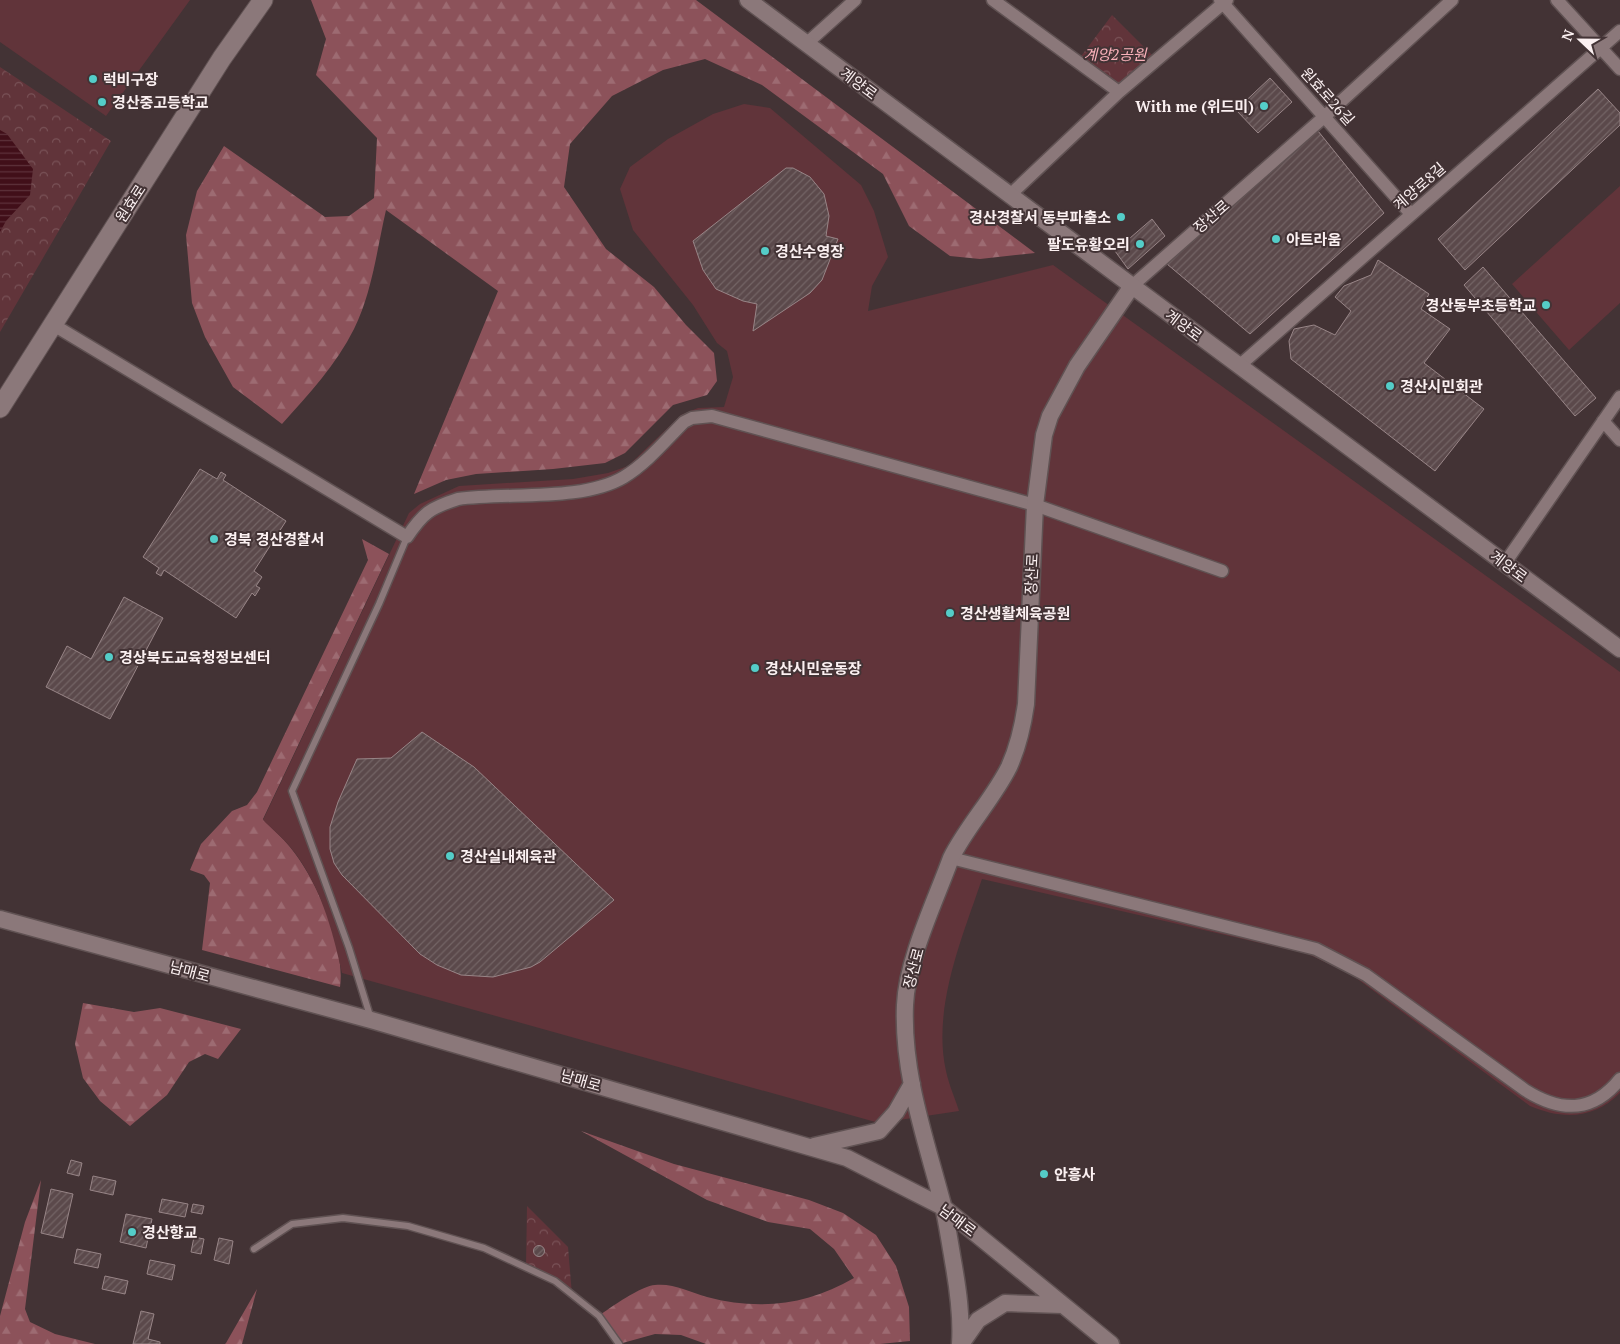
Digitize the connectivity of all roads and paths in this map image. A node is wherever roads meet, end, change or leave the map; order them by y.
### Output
1 (263, 0) edge
2 (748, 0) edge
3 (855, 0) edge
4 (994, 0) edge
5 (1452, 0) edge
6 (1557, 0) edge
7 (1224, 1) edge
8 (1620, 30) edge
9 (806, 44) junction
10 (1601, 48) junction
11 (1620, 69) edge
12 (1119, 92) junction
13 (1324, 117) junction
14 (1010, 195) junction
15 (1411, 214) junction
16 (1132, 286) junction
17 (52, 324) junction
18 (1239, 366) junction
19 (1620, 397) edge
20 (0, 408) edge
21 (1603, 421) junction
22 (1620, 440) edge
23 (1035, 505) junction
24 (407, 537) junction
25 (1505, 563) junction
26 (1222, 572) dead end
27 (1620, 649) edge
28 (951, 858) junction
29 (0, 919) edge
30 (371, 1020) junction
31 (1620, 1079) edge
32 (912, 1084) junction
33 (814, 1146) junction
34 (943, 1207) junction
35 (254, 1249) dead end
36 (1062, 1304) junction
37 (619, 1344) edge
38 (961, 1344) edge
39 (1111, 1344) edge

1 - 17 main road, 원효로
2 - 9 street, 계양로
3 - 9 street
4 - 12 street
5 - 13 street, 장산로
6 - 10 street
7 - 12 street
7 - 13 street, 원효로26길
8 - 10 street, 계양로8길
9 - 14 street, 계양로
10 - 11 street
10 - 15 street, 계양로8길
12 - 14 street
13 - 15 street, 원효로26길
13 - 16 street, 장산로
14 - 16 street, 계양로
15 - 18 street, 계양로8길
16 - 18 street, 계양로
16 - 23 street, 장산로
17 - 20 main road, 원효로
17 - 24 street
18 - 25 street, 계양로
19 - 21 street
21 - 22 street
21 - 25 street
23 - 24 street
23 - 26 street
23 - 28 street, 장산로
24 - 30 lane
25 - 27 street, 계양로
28 - 31 street
28 - 32 street, 장산로
29 - 30 street, 남매로
30 - 33 street, 남매로
32 - 33 street
32 - 34 street, 장산로
33 - 34 street, 남매로
34 - 36 street, 남매로
34 - 38 street, 장산로
35 - 37 lane
36 - 38 street
36 - 39 street, 남매로

